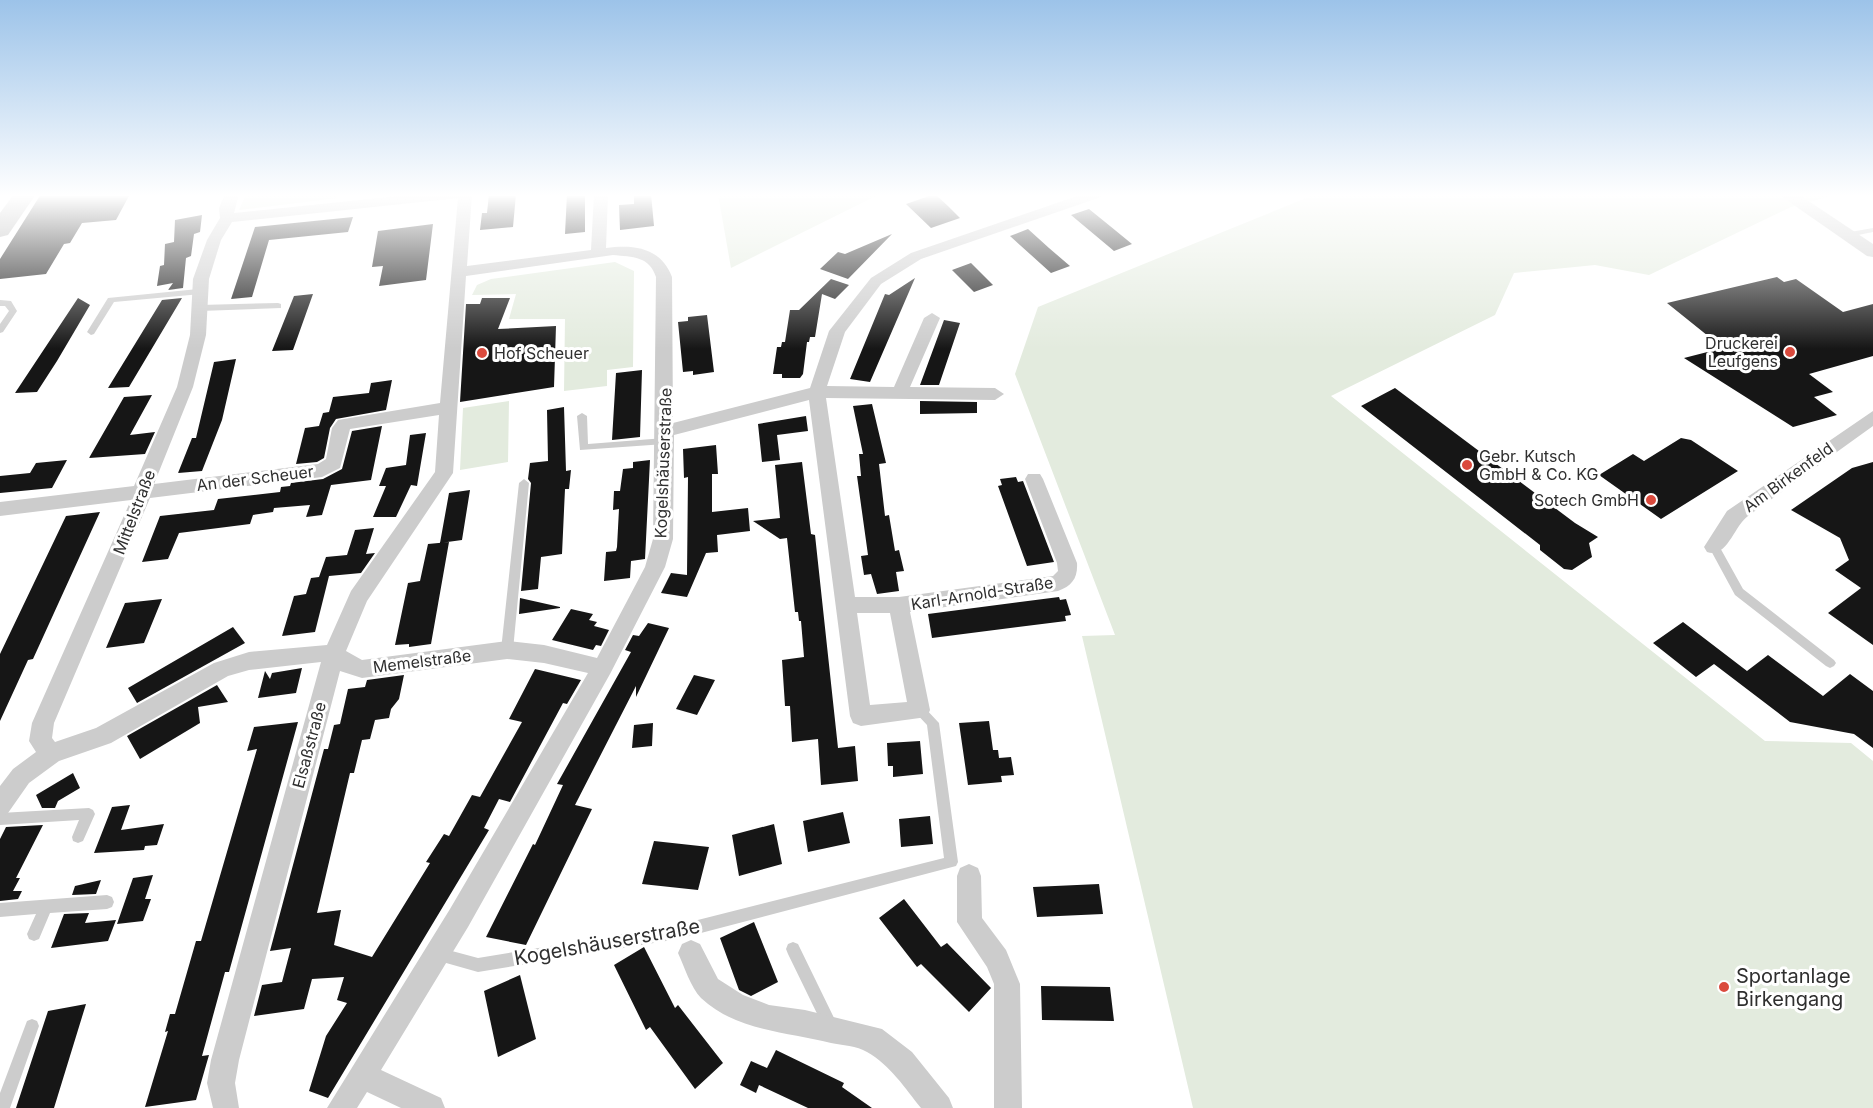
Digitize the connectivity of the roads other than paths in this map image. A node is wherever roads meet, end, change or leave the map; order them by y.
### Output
1 (213, 246) edge
2 (462, 246) edge
3 (598, 246) edge
4 (944, 246) edge
5 (598, 253) junction
6 (460, 272) junction
7 (199, 300) junction
8 (0, 303) edge
9 (278, 306) dead end
10 (932, 318) dead end
11 (0, 330) edge
12 (91, 332) dead end
13 (817, 392) junction
14 (899, 394) junction
15 (995, 394) dead end
16 (448, 408) junction
17 (582, 416) dead end
18 (1873, 417) edge
19 (665, 436) junction
20 (1034, 478) dead end
21 (524, 483) dead end
22 (141, 492) junction
23 (0, 509) edge
24 (1714, 547) joint
25 (846, 605) junction
26 (899, 605) junction
27 (507, 650) junction
28 (334, 654) junction
29 (1830, 663) dead end
30 (602, 668) junction
31 (919, 710) junction
32 (51, 754) junction
33 (10, 781) edge
34 (0, 805) edge
35 (0, 819) edge
36 (78, 837) dead end
37 (960, 869) junction
38 (107, 902) dead end
39 (46, 907) junction
40 (0, 910) edge
41 (34, 934) dead end
42 (793, 949) dead end
43 (691, 953) dead end
44 (437, 954) junction
45 (32, 1026) dead end
46 (833, 1030) junction
47 (364, 1076) junction
48 (2, 1108) edge
49 (224, 1108) edge
50 (341, 1108) edge
51 (431, 1108) edge
52 (939, 1108) edge
53 (1008, 1108) edge

1 - 7 street, Mittelstraße
2 - 6 street
3 - 5 street
4 - 13 street
5 - 6 street, Kogelshäuserstraße
5 - 19 street, Kogelshäuserstraße
6 - 16 street
7 - 9 lane
7 - 12 lane
7 - 22 street, Mittelstraße
8 - 11 lane
10 - 14 street
13 - 14 street
13 - 19 street
13 - 25 street
14 - 15 street
16 - 22 street, An der Scheuer
16 - 28 street, Elsaßstraße
17 - 19 lane
18 - 24 street, Am Birkenfeld
19 - 30 street, Kogelshäuserstraße
20 - 26 street, Karl-Arnold-Straße
21 - 27 lane
22 - 23 street, An der Scheuer
22 - 32 street, Mittelstraße
24 - 29 lane
25 - 26 street, Karl-Arnold-Straße
25 - 31 street
26 - 31 street, Karl-Arnold-Straße
27 - 28 street, Memelstraße
27 - 30 street, Memelstraße
28 - 32 street, Memelstraße
28 - 49 street, Elsaßstraße
30 - 44 street, Kogelshäuserstraße
31 - 37 lane, Karl-Arnold-Straße
32 - 33 street
33 - 34 street
35 - 36 lane
37 - 44 lane, Kogelshäuserstraße
37 - 53 street
38 - 39 lane
39 - 40 lane
39 - 41 lane
42 - 46 lane
43 - 46 street
44 - 47 street, Kogelshäuserstraße
45 - 48 lane
46 - 52 street
47 - 50 street, Kogelshäuserstraße
47 - 51 street

